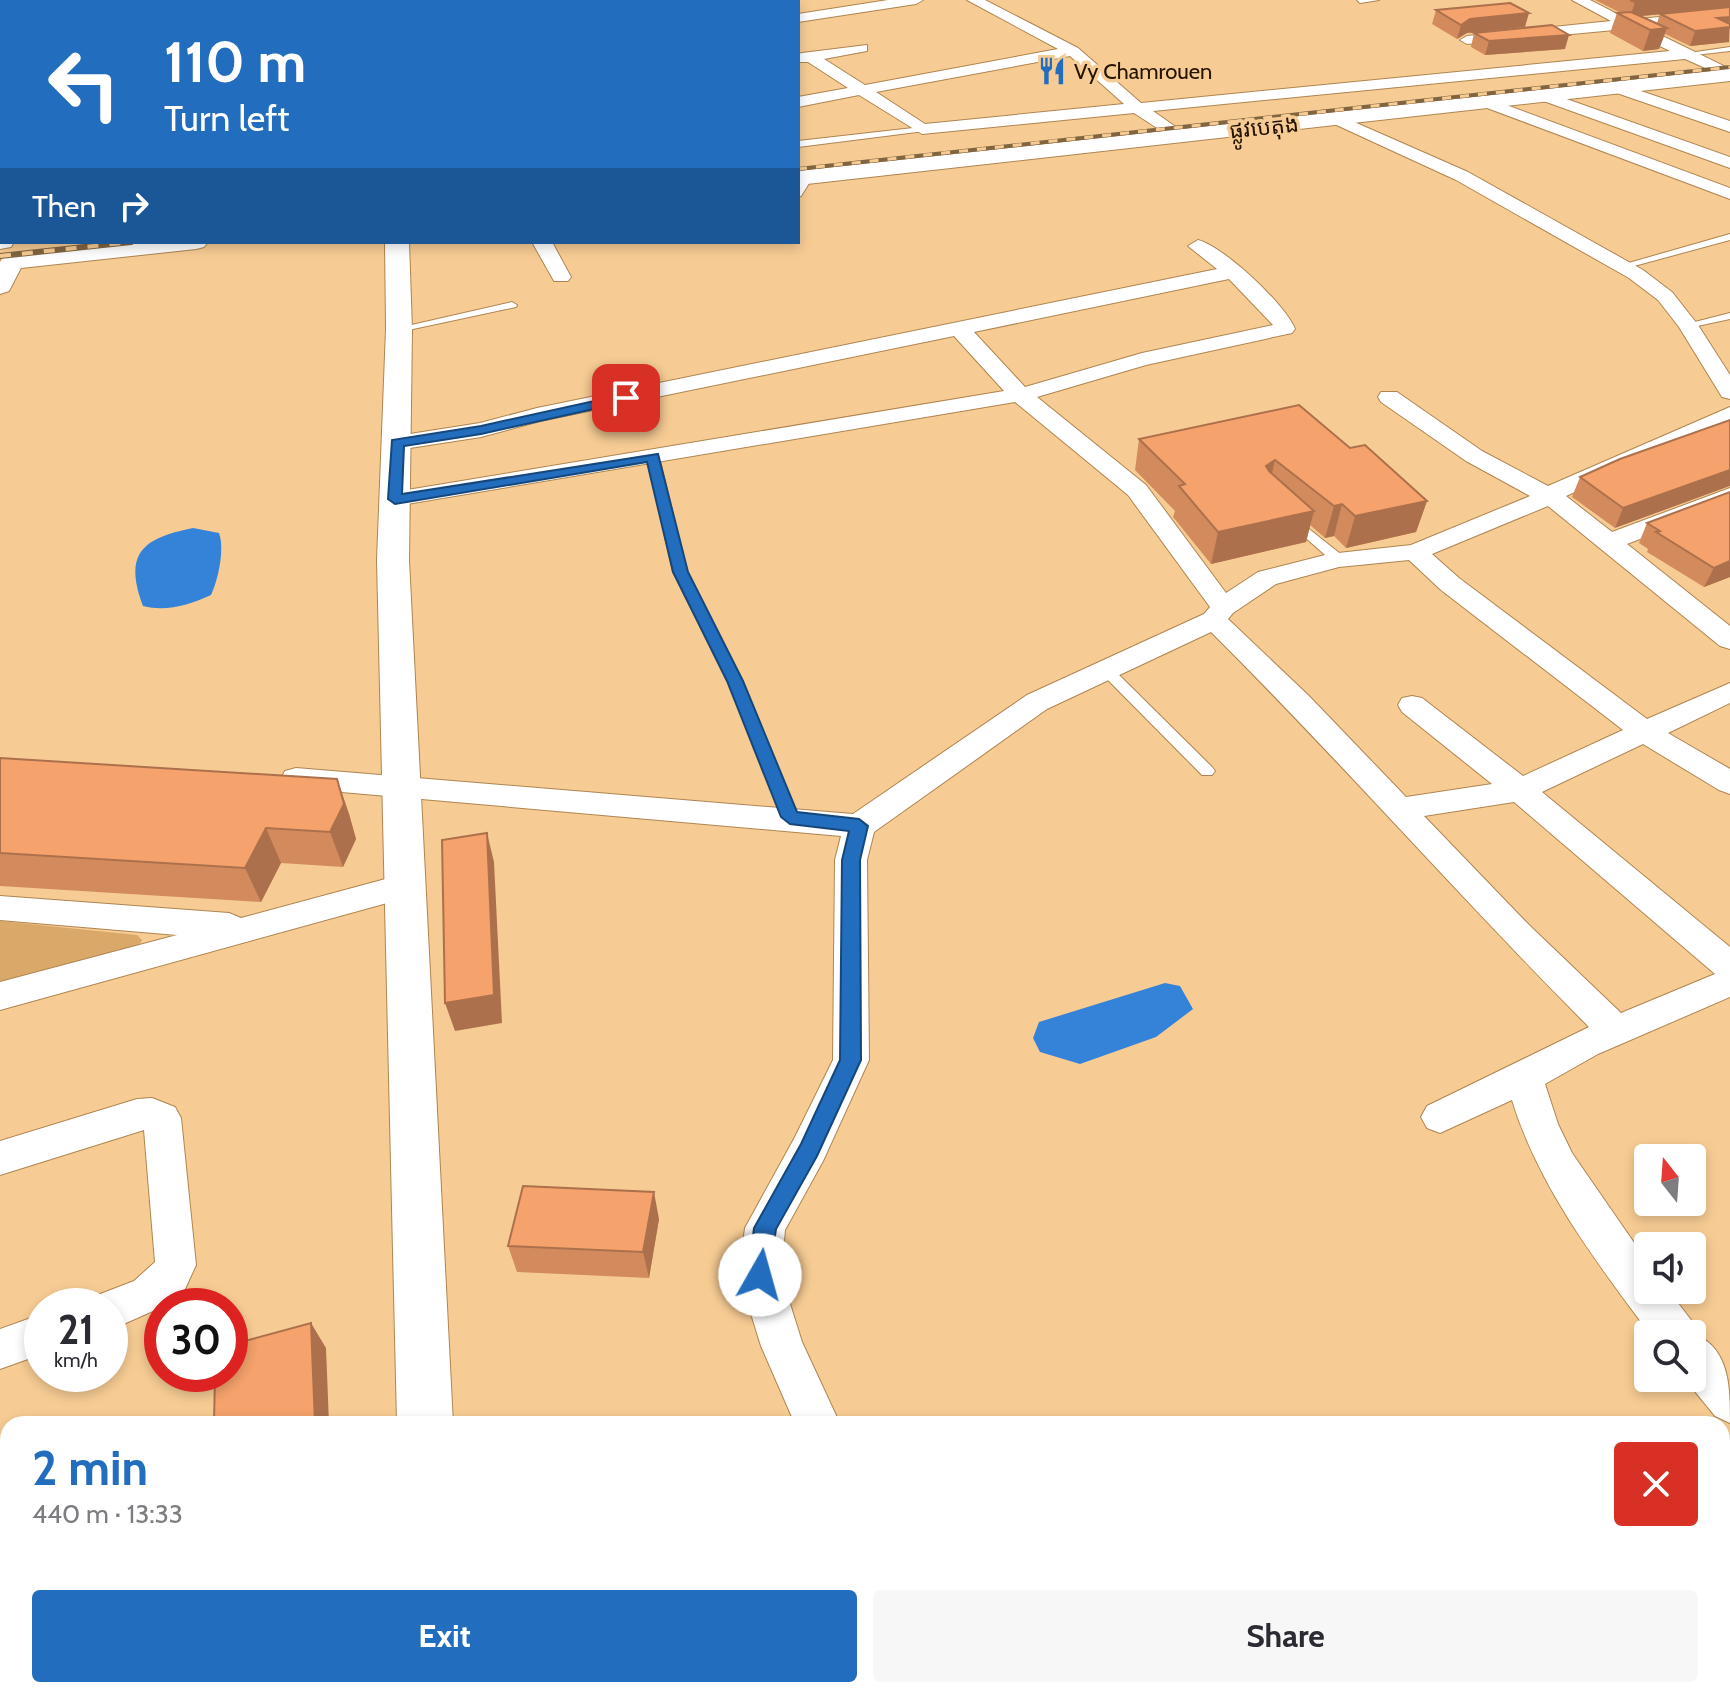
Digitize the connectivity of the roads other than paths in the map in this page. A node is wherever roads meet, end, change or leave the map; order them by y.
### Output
1 (916, 0) edge
2 (974, 0) edge
3 (1376, 0) edge
4 (1579, 0) edge
5 (1360, 1) edge
6 (1730, 14) edge
7 (800, 18) edge
8 (1628, 25) junction
9 (1467, 40) edge
10 (862, 48) dead end
11 (1730, 49) edge
12 (1073, 51) junction
13 (1686, 54) junction
14 (805, 58) edge
15 (1730, 75) edge
16 (1617, 88) junction
17 (861, 91) junction
18 (1544, 96) junction
19 (800, 102) edge
20 (1485, 102) junction
21 (1135, 106) junction
22 (1336, 119) junction
23 (1730, 127) edge
24 (922, 129) junction
25 (1177, 136) junction
26 (800, 144) edge
27 (1730, 163) edge
28 (802, 183) edge
29 (1730, 194) edge
30 (1730, 237) edge
31 (158, 244) edge
32 (397, 244) edge
33 (543, 244) edge
34 (1198, 246) dead end
35 (4, 252) edge
36 (1623, 266) junction
37 (1233, 272) junction
38 (561, 277) dead end
39 (0, 286) edge
40 (512, 305) dead end
41 (1730, 316) edge
42 (1688, 325) junction
43 (959, 328) junction
44 (399, 329) junction
45 (1730, 392) edge
46 (1020, 395) junction
47 (1389, 397) dead end
48 (1730, 414) edge
49 (397, 443) junction
50 (653, 457) junction
51 (1730, 495) edge
52 (1551, 496) junction
53 (395, 499) junction
54 (1279, 508) edge
55 (1610, 542) junction
56 (1415, 552) junction
57 (1338, 559) junction
58 (1218, 613) junction
59 (1730, 640) edge
60 (1107, 671) junction
61 (1730, 692) edge
62 (1412, 705) dead end
63 (1646, 733) junction
64 (1207, 771) dead end
65 (263, 776) edge
66 (1730, 783) edge
67 (402, 785) junction
68 (1520, 790) junction
69 (1399, 809) junction
70 (790, 817) junction
71 (859, 826) junction
72 (404, 886) junction
73 (0, 908) edge
74 (253, 927) junction
75 (1730, 967) edge
76 (1730, 982) edge
77 (0, 996) edge
78 (1616, 1031) junction
79 (1525, 1077) junction
80 (1440, 1117) dead end
81 (0, 1158) edge
82 (128, 1303) edge
83 (1666, 1320) edge
84 (24, 1340) edge
85 (0, 1349) edge
86 (1706, 1371) edge
87 (1730, 1401) edge
88 (425, 1416) edge
89 (814, 1416) edge

1 - 7 street
2 - 12 street
3 - 5 lane
4 - 8 street
6 - 8 street
8 - 9 street
8 - 13 street
10 - 14 street
11 - 13 lane
12 - 17 street
12 - 21 street
13 - 15 street
13 - 21 street
14 - 17 street
15 - 16 main road, ផ្លូវបេតុង
16 - 18 main road, ផ្លូវបេតុង
16 - 23 street
17 - 19 street
17 - 24 street
18 - 20 main road, ផ្លូវបេតុង
18 - 27 street
20 - 22 main road, ផ្លូវបេតុង
20 - 29 street
21 - 24 street
21 - 25 street
22 - 25 main road, ផ្លូវបេតុង
22 - 36 street
24 - 26 lane
25 - 28 main road, ផ្លូវបេតុង
30 - 36 lane
31 - 35 street
32 - 44 street
33 - 38 street
34 - 37 street
35 - 39 street
36 - 42 street
37 - 43 street
37 - 46 street
40 - 44 lane
41 - 42 lane
42 - 45 street
43 - 46 street
43 - 49 street
44 - 49 street
46 - 50 street
46 - 58 street
47 - 52 street
48 - 52 street
49 - 53 street
50 - 53 street
50 - 70 lane
51 - 55 street
52 - 55 street
52 - 56 street
53 - 67 street
54 - 57 lane
55 - 59 street
56 - 57 street
56 - 63 street
57 - 58 street
58 - 60 street
58 - 69 street
60 - 64 lane
60 - 71 street
61 - 63 street
62 - 68 street
63 - 66 street
63 - 68 street
65 - 67 street
67 - 70 street
67 - 72 street
68 - 69 street
68 - 75 street
69 - 78 street
70 - 71 street
71 - 89 street
72 - 74 street
72 - 88 street
73 - 74 street
74 - 77 street
76 - 78 street
78 - 79 street
79 - 80 street
79 - 83 street
81 - 82 street
84 - 85 street
86 - 87 street

